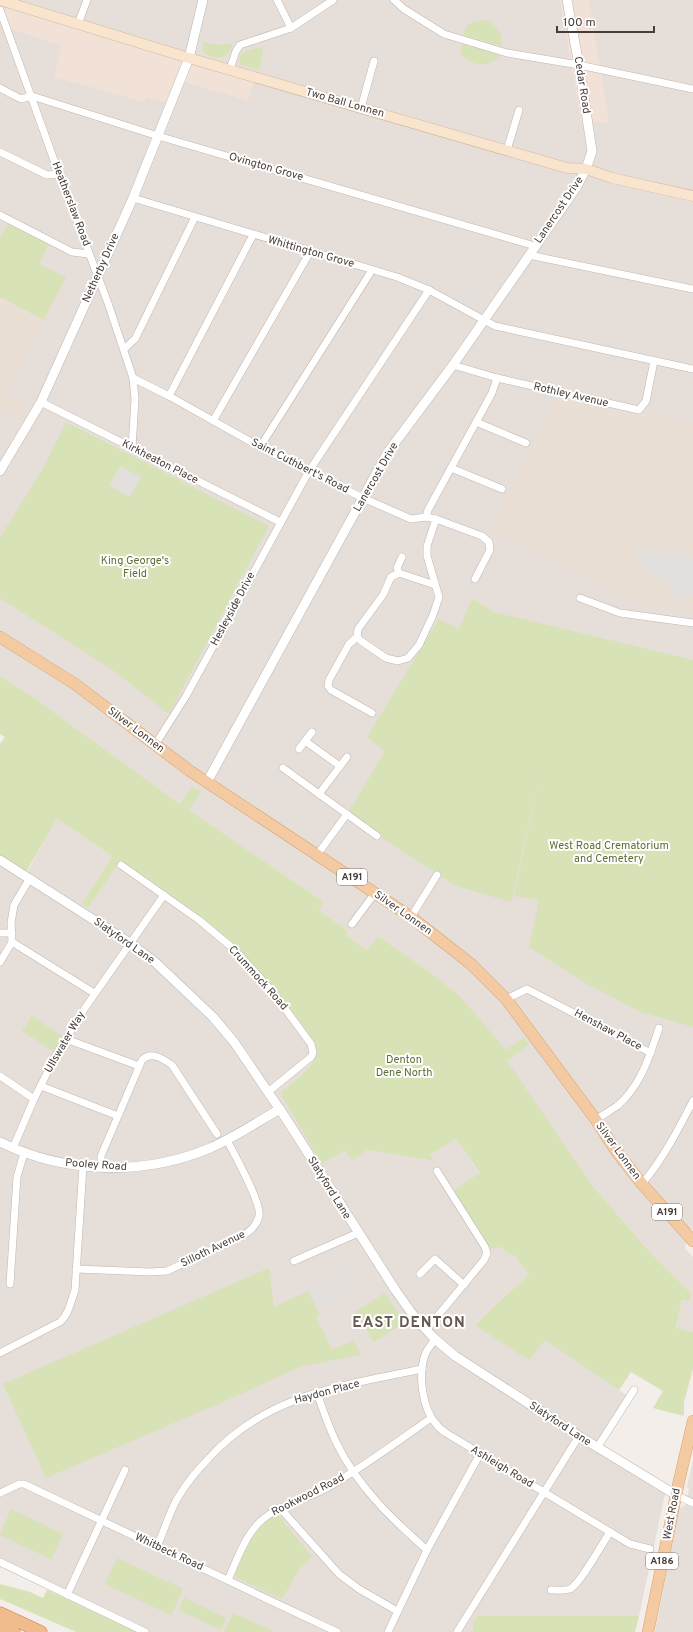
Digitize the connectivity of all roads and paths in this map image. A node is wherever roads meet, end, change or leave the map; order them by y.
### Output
1 (86, 0) edge
2 (202, 0) edge
3 (278, 0) edge
4 (333, 0) edge
5 (394, 0) edge
6 (567, 0) edge
7 (6, 1) edge
8 (0, 10) edge
9 (78, 24) junction
10 (291, 28) junction
11 (189, 58) junction
12 (374, 61) dead end
13 (579, 65) junction
14 (230, 69) junction
15 (0, 88) edge
16 (693, 89) edge
17 (32, 96) junction
18 (361, 108) junction
19 (519, 110) dead end
20 (158, 136) junction
21 (506, 150) junction
22 (0, 152) edge
23 (586, 170) junction
24 (59, 174) junction
25 (693, 196) edge
26 (133, 198) junction
27 (0, 215) edge
28 (195, 217) junction
29 (253, 235) junction
30 (534, 246) junction
31 (310, 252) junction
32 (89, 254) junction
33 (529, 255) junction
34 (372, 270) junction
35 (98, 275) junction
36 (693, 289) edge
37 (429, 290) junction
38 (482, 320) junction
39 (124, 349) junction
40 (654, 361) junction
41 (453, 364) junction
42 (693, 369) edge
43 (133, 378) junction
44 (497, 378) junction
45 (169, 396) junction
46 (41, 402) junction
47 (213, 421) junction
48 (476, 422) junction
49 (526, 443) dead end
50 (260, 447) junction
51 (132, 448) junction
52 (451, 468) junction
53 (0, 470) edge
54 (308, 471) junction
55 (502, 489) dead end
56 (364, 498) junction
57 (426, 517) junction
58 (436, 520) junction
59 (280, 522) junction
60 (402, 557) dead end
61 (399, 573) junction
62 (475, 579) dead end
63 (435, 585) junction
64 (580, 598) dead end
65 (693, 623) edge
66 (0, 637) edge
67 (357, 637) junction
68 (372, 713) dead end
69 (312, 732) dead end
70 (305, 741) junction
71 (156, 745) junction
72 (299, 749) dead end
73 (347, 757) dead end
74 (340, 766) junction
75 (284, 768) dead end
76 (206, 782) junction
77 (319, 794) junction
78 (347, 814) junction
79 (377, 836) dead end
80 (317, 855) junction
81 (0, 860) edge
82 (121, 865) dead end
83 (436, 875) dead end
84 (30, 878) junction
85 (375, 893) junction
86 (164, 895) junction
87 (411, 916) junction
88 (352, 924) dead end
89 (0, 933) edge
90 (12, 933) junction
91 (12, 942) junction
92 (130, 943) junction
93 (0, 962) edge
94 (94, 994) junction
95 (506, 999) junction
96 (659, 1028) dead end
97 (66, 1039) junction
98 (651, 1053) junction
99 (139, 1066) junction
100 (0, 1076) edge
101 (41, 1086) junction
102 (268, 1092) junction
103 (34, 1099) junction
104 (693, 1101) edge
105 (280, 1109) junction
106 (118, 1116) junction
107 (596, 1120) junction
108 (218, 1134) dead end
109 (227, 1140) junction
110 (0, 1142) edge
111 (13, 1148) junction
112 (24, 1153) junction
113 (83, 1166) junction
114 (101, 1167) junction
115 (437, 1171) dead end
116 (642, 1184) junction
117 (358, 1233) junction
118 (693, 1241) edge
119 (294, 1261) dead end
120 (76, 1269) junction
121 (420, 1274) dead end
122 (10, 1284) dead end
123 (464, 1285) junction
124 (426, 1330) junction
125 (435, 1339) junction
126 (0, 1353) edge
127 (422, 1369) junction
128 (634, 1390) dead end
129 (317, 1393) junction
130 (432, 1418) junction
131 (693, 1421) edge
132 (579, 1436) junction
133 (597, 1448) junction
134 (480, 1454) junction
135 (124, 1470) dead end
136 (353, 1472) junction
137 (544, 1492) junction
138 (0, 1493) edge
139 (676, 1495) junction
140 (693, 1503) edge
141 (280, 1508) junction
142 (102, 1520) junction
143 (610, 1532) junction
144 (157, 1546) junction
145 (650, 1549) dead end
146 (427, 1550) junction
147 (0, 1562) edge
148 (228, 1580) junction
149 (551, 1590) dead end
150 (66, 1595) junction
151 (397, 1610) junction
152 (0, 1613) edge
153 (0, 1626) edge
154 (14, 1632) edge
155 (41, 1632) edge
156 (145, 1632) edge
157 (338, 1632) edge
158 (388, 1632) edge
159 (457, 1632) edge
160 (648, 1632) edge

1 - 9 street
2 - 11 street, Netherby Drive
3 - 10 street
4 - 10 street
5 - 13 street
6 - 13 street, Cedar Road
7 - 9 main road, Two Ball Lonnen
8 - 17 street, Heatherslaw Road
9 - 11 main road, Two Ball Lonnen
10 - 14 street
11 - 14 main road, Two Ball Lonnen
11 - 20 street, Netherby Drive
12 - 18 street
13 - 16 street
13 - 23 street, Cedar Road
14 - 18 main road, Two Ball Lonnen
15 - 17 street, Ovington Grove
17 - 20 street, Ovington Grove
17 - 24 street, Heatherslaw Road
18 - 21 main road, Two Ball Lonnen
19 - 21 street
20 - 26 street, Netherby Drive
20 - 30 street, Ovington Grove
21 - 23 main road, Two Ball Lonnen
22 - 24 street
23 - 25 main road, Two Ball Lonnen
23 - 30 street, Lanercost Drive
24 - 32 street, Heatherslaw Road
26 - 28 street, Whittington Grove
26 - 35 street, Netherby Drive
27 - 32 street
28 - 29 street, Whittington Grove
28 - 39 street
29 - 31 street, Whittington Grove
29 - 45 street
30 - 33 street, Lanercost Drive
31 - 34 street, Whittington Grove
31 - 47 street
32 - 35 street, Heatherslaw Road
33 - 36 street
33 - 38 street, Lanercost Drive
34 - 37 street, Whittington Grove
34 - 50 street
35 - 39 street, Heatherslaw Road
35 - 46 street, Netherby Drive
37 - 38 street, Whittington Grove
37 - 54 street, Hesleyside Drive
38 - 40 street, Whittington Grove
38 - 41 street, Lanercost Drive
39 - 43 street, Heatherslaw Road
40 - 42 street, Whittington Grove
40 - 44 street, Rothley Avenue
41 - 44 street, Rothley Avenue
41 - 56 street, Lanercost Drive
43 - 45 street, Saint Cuthbert's Road
43 - 51 street, Heatherslaw Road
44 - 48 street
45 - 47 street, Saint Cuthbert's Road
46 - 51 street, Kirkheaton Place
46 - 53 street, Netherby Drive
47 - 50 street, Saint Cuthbert's Road
48 - 49 street
48 - 52 street
50 - 54 street, Saint Cuthbert's Road
51 - 59 street, Kirkheaton Place
52 - 55 street
52 - 57 street
54 - 56 street, Saint Cuthbert's Road
54 - 59 street, Hesleyside Drive
56 - 57 street, Saint Cuthbert's Road
56 - 76 street, Lanercost Drive
57 - 58 street, Saint Cuthbert's Road
58 - 62 street, Saint Cuthbert's Road
58 - 63 street
59 - 71 street, Hesleyside Drive
60 - 61 street
61 - 63 street
61 - 67 street
63 - 67 street
64 - 65 street
66 - 71 main road, Silver Lonnen / A191
67 - 68 street
69 - 70 street
70 - 72 street
70 - 74 street
71 - 76 main road, Silver Lonnen / A191
73 - 74 street
74 - 77 street
75 - 77 street
76 - 80 main road, Silver Lonnen / A191
77 - 78 street
78 - 79 street
78 - 80 street
80 - 85 main road, Silver Lonnen / A191
81 - 84 street, Slatyford Lane
82 - 86 street, Crummock Road
83 - 87 street
84 - 90 street
84 - 92 street, Slatyford Lane
85 - 87 main road, Silver Lonnen / A191
85 - 88 street
86 - 92 street, Ullswater Way
86 - 102 street, Crummock Road
87 - 95 main road, Silver Lonnen / A191
89 - 90 street
90 - 91 street
91 - 93 street
91 - 94 street
92 - 94 street, Ullswater Way
92 - 102 street, Slatyford Lane
94 - 97 street, Ullswater Way
95 - 98 street, Henshaw Place
95 - 107 main road, Silver Lonnen / A191
96 - 98 street
97 - 99 street
97 - 101 street, Ullswater Way
98 - 107 street, Henshaw Place
99 - 106 street
99 - 108 street
100 - 103 street
101 - 103 street, Ullswater Way
101 - 106 street
102 - 105 street, Slatyford Lane
103 - 111 street, Ullswater Way
104 - 116 street
105 - 109 street, Pooley Road
105 - 117 street, Slatyford Lane
106 - 114 street
107 - 116 main road, Silver Lonnen / A191
109 - 114 street, Pooley Road
109 - 120 street, Silloth Avenue
110 - 111 street, Pooley Road
111 - 112 street, Pooley Road
112 - 113 street, Pooley Road
112 - 122 street
113 - 114 street, Pooley Road
113 - 120 street
115 - 123 street
116 - 118 main road, Silver Lonnen / A191
117 - 119 street
117 - 124 street, Slatyford Lane
120 - 126 street
121 - 123 street
123 - 124 street
124 - 125 street, Slatyford Lane
125 - 127 street, Ashleigh Road
125 - 132 street, Slatyford Lane
127 - 129 street, Haydon Place
127 - 130 street, Ashleigh Road
128 - 133 street
129 - 136 street
129 - 144 street, Haydon Place
130 - 134 street, Ashleigh Road
130 - 136 street, Rookwood Road
131 - 139 main road, West Road / A186
132 - 133 street, Slatyford Lane
132 - 137 street
133 - 139 street, Slatyford Lane
134 - 137 street, Ashleigh Road
134 - 146 street
135 - 142 street
136 - 141 street, Rookwood Road
136 - 146 street
137 - 143 street, Ashleigh Road
137 - 159 street
138 - 142 street, Whitbeck Road
139 - 140 street
139 - 160 main road, West Road / A186
141 - 148 street, Rookwood Road
141 - 151 street
142 - 144 street, Whitbeck Road
142 - 150 street
143 - 145 street, Ashleigh Road
143 - 149 street
144 - 148 street, Whitbeck Road
146 - 151 street
147 - 150 street
148 - 157 street, Whitbeck Road
150 - 156 street
151 - 158 street
152 - 155 highway
153 - 154 highway

